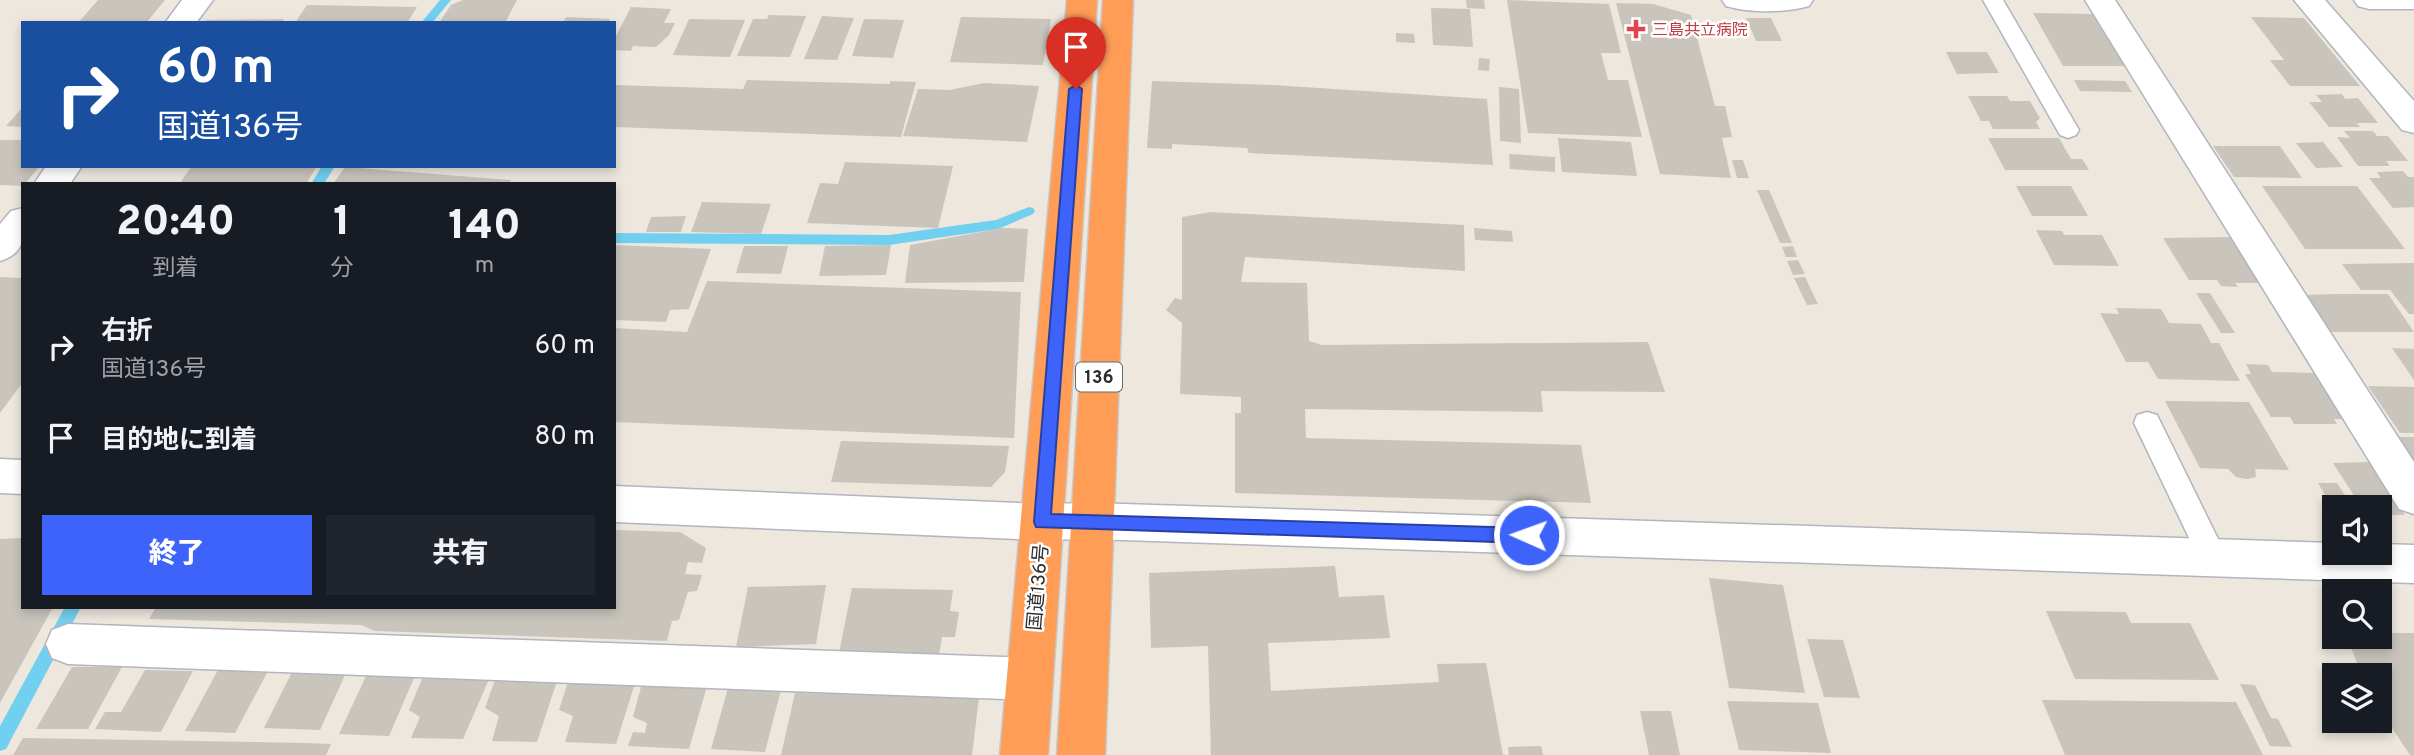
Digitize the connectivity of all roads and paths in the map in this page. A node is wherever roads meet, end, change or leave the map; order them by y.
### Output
1 (198, 0) edge
2 (1082, 0) edge
3 (1118, 0) edge
4 (1737, 0) edge
5 (1798, 0) edge
6 (1993, 0) edge
7 (2100, 0) edge
8 (2309, 0) edge
9 (2369, 0) edge
10 (2414, 1) edge
11 (182, 21) edge
12 (2414, 121) edge
13 (2068, 130) dead end
14 (63, 168) edge
15 (53, 182) edge
16 (21, 222) edge
17 (0, 248) edge
18 (2147, 423) dead end
19 (0, 475) edge
20 (21, 477) edge
21 (2414, 498) edge
22 (616, 504) edge
23 (1091, 521) junction
24 (1042, 522) junction
25 (2213, 558) junction
26 (2414, 564) edge
27 (68, 644) dead end
28 (1029, 679) junction
29 (1024, 755) edge
30 (1081, 755) edge

1 - 11 street
2 - 24 highway, 国道136号 / 136
3 - 23 highway, 136
4 - 5 street
6 - 13 lane
7 - 21 street
8 - 12 street
9 - 10 street
14 - 15 street
16 - 17 street
18 - 25 lane
19 - 20 street
22 - 24 street
23 - 24 street
23 - 25 street
23 - 30 highway, 136
24 - 28 highway, 国道136号 / 136
25 - 26 street
27 - 28 street
28 - 29 highway, 国道136号 / 136

